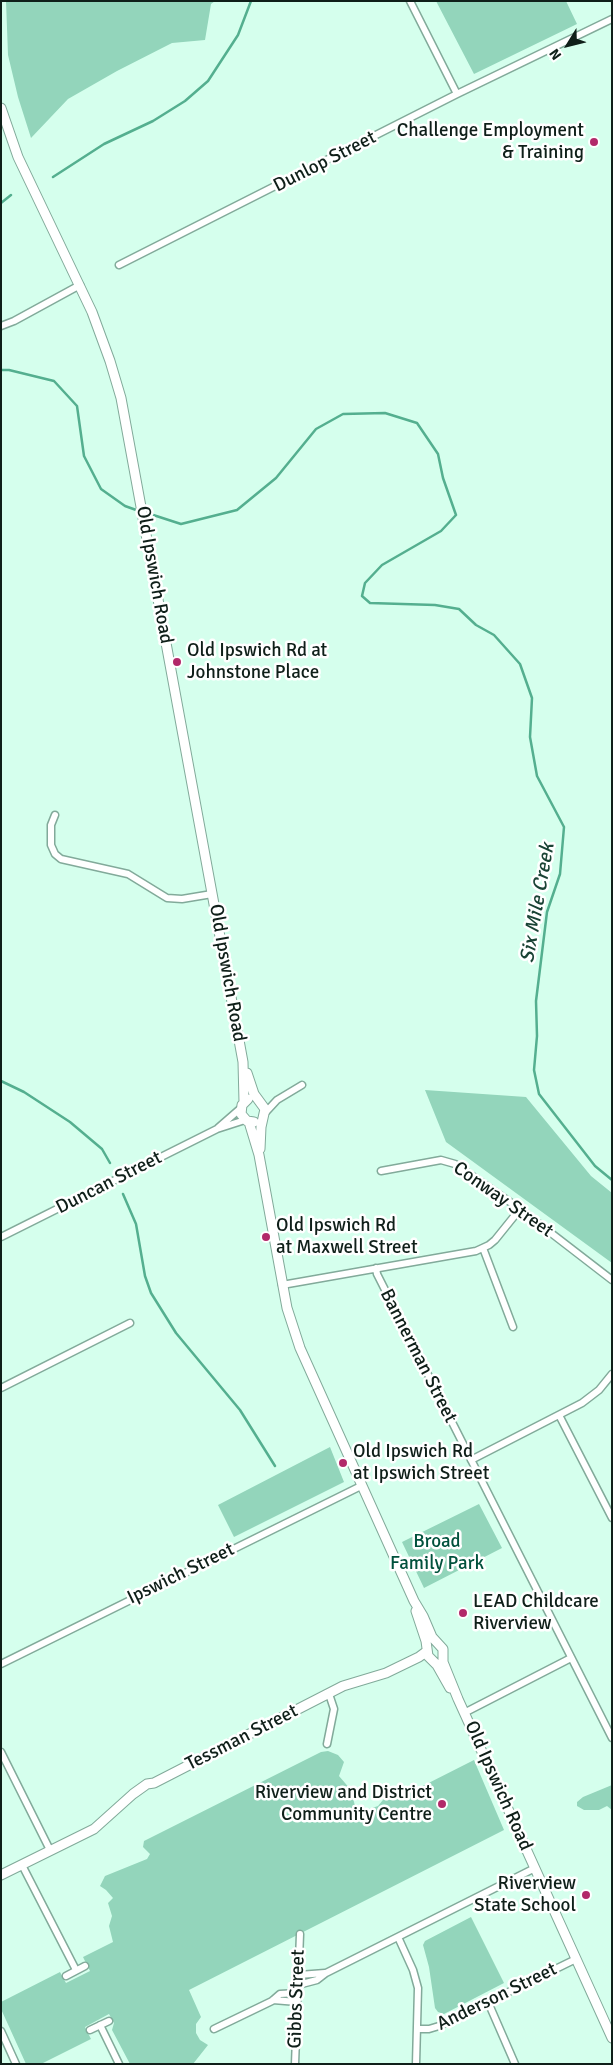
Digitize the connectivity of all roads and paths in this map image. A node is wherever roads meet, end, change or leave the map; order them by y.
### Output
1 (410, 1) edge
2 (612, 19) edge
3 (457, 94) junction
4 (1, 108) edge
5 (119, 265) dead end
6 (80, 285) junction
7 (1, 326) edge
8 (55, 815) dead end
9 (212, 894) junction
10 (243, 1062) junction
11 (302, 1085) dead end
12 (277, 1100) junction
13 (261, 1102) junction
14 (242, 1105) junction
15 (264, 1115) junction
16 (247, 1121) junction
17 (217, 1129) junction
18 (259, 1154) junction
19 (381, 1171) dead end
20 (520, 1209) junction
21 (1, 1237) edge
22 (483, 1248) junction
23 (376, 1268) junction
24 (612, 1280) edge
25 (282, 1285) junction
26 (130, 1323) dead end
27 (513, 1328) dead end
28 (612, 1374) edge
29 (1, 1388) edge
30 (559, 1415) junction
31 (471, 1460) junction
32 (361, 1486) junction
33 (612, 1518) edge
34 (414, 1601) junction
35 (437, 1644) junction
36 (427, 1649) junction
37 (443, 1655) junction
38 (571, 1658) junction
39 (433, 1660) junction
40 (1, 1664) edge
41 (330, 1694) junction
42 (458, 1699) junction
43 (464, 1713) junction
44 (612, 1738) edge
45 (327, 1744) dead end
46 (1, 1752) edge
47 (50, 1850) junction
48 (22, 1864) junction
49 (535, 1868) junction
50 (1, 1875) edge
51 (300, 1934) dead end
52 (398, 1937) junction
53 (576, 1959) junction
54 (85, 1966) dead end
55 (76, 1970) junction
56 (326, 1973) junction
57 (299, 1974) junction
58 (66, 1976) dead end
59 (298, 1985) junction
60 (297, 1993) junction
61 (272, 2001) junction
62 (297, 2002) junction
63 (488, 2002) junction
64 (109, 2021) dead end
65 (100, 2025) junction
66 (214, 2029) dead end
67 (417, 2029) junction
68 (90, 2030) dead end
69 (1, 2031) edge
70 (612, 2038) edge
71 (16, 2064) edge
72 (119, 2064) edge
73 (295, 2064) edge
74 (416, 2064) edge
75 (515, 2064) edge

1 - 3 street
2 - 3 street, Dunlop Street
3 - 5 street, Dunlop Street
4 - 6 main road, Old Ipswich Road
6 - 7 street
6 - 9 main road, Old Ipswich Road
8 - 9 street
9 - 10 main road, Old Ipswich Road
10 - 13 main road, Old Ipswich Road
10 - 14 main road, Old Ipswich Road
11 - 12 street
12 - 13 street
12 - 15 street
13 - 14 main road
13 - 15 main road
14 - 16 main road
14 - 17 street, Duncan Street
15 - 16 main road
15 - 18 main road
16 - 17 street, Duncan Street
16 - 18 main road
17 - 21 street, Duncan Street
18 - 25 main road
19 - 20 street, Conway Street
20 - 22 street
20 - 24 street, Conway Street
22 - 23 street
22 - 27 street
23 - 25 street
23 - 31 street, Bannerman Street
25 - 32 main road
26 - 29 street
28 - 30 street
30 - 31 street
30 - 33 street
31 - 38 street, Bannerman Street
32 - 34 main road
32 - 40 street, Ipswich Street
34 - 35 main road
34 - 36 main road
35 - 36 main road
35 - 37 main road
36 - 39 main road
36 - 41 main road, Tessman Street
37 - 39 main road
37 - 42 main road, Old Ipswich Road
38 - 43 street
38 - 44 street, Bannerman Street
39 - 41 main road, Tessman Street
39 - 42 main road, Old Ipswich Road
41 - 45 street
41 - 47 main road, Tessman Street
42 - 43 main road, Old Ipswich Road
43 - 49 main road, Old Ipswich Road
46 - 47 street
47 - 48 main road, Tessman Street
48 - 50 main road, Tessman Street
48 - 55 street
49 - 52 street
49 - 53 main road, Old Ipswich Road
51 - 57 street, Gibbs Street
52 - 56 street
52 - 67 street
53 - 63 street, Anderson Street
53 - 70 main road, Old Ipswich Road
54 - 55 street
55 - 58 street
56 - 57 street
56 - 59 street
57 - 59 street, Gibbs Street
59 - 60 street, Gibbs Street
60 - 61 street
60 - 62 street, Gibbs Street
61 - 62 street
61 - 66 street
62 - 73 street, Gibbs Street
63 - 67 street, Anderson Street
63 - 75 street
64 - 65 street
65 - 68 street
65 - 72 street
67 - 74 street
69 - 71 street

